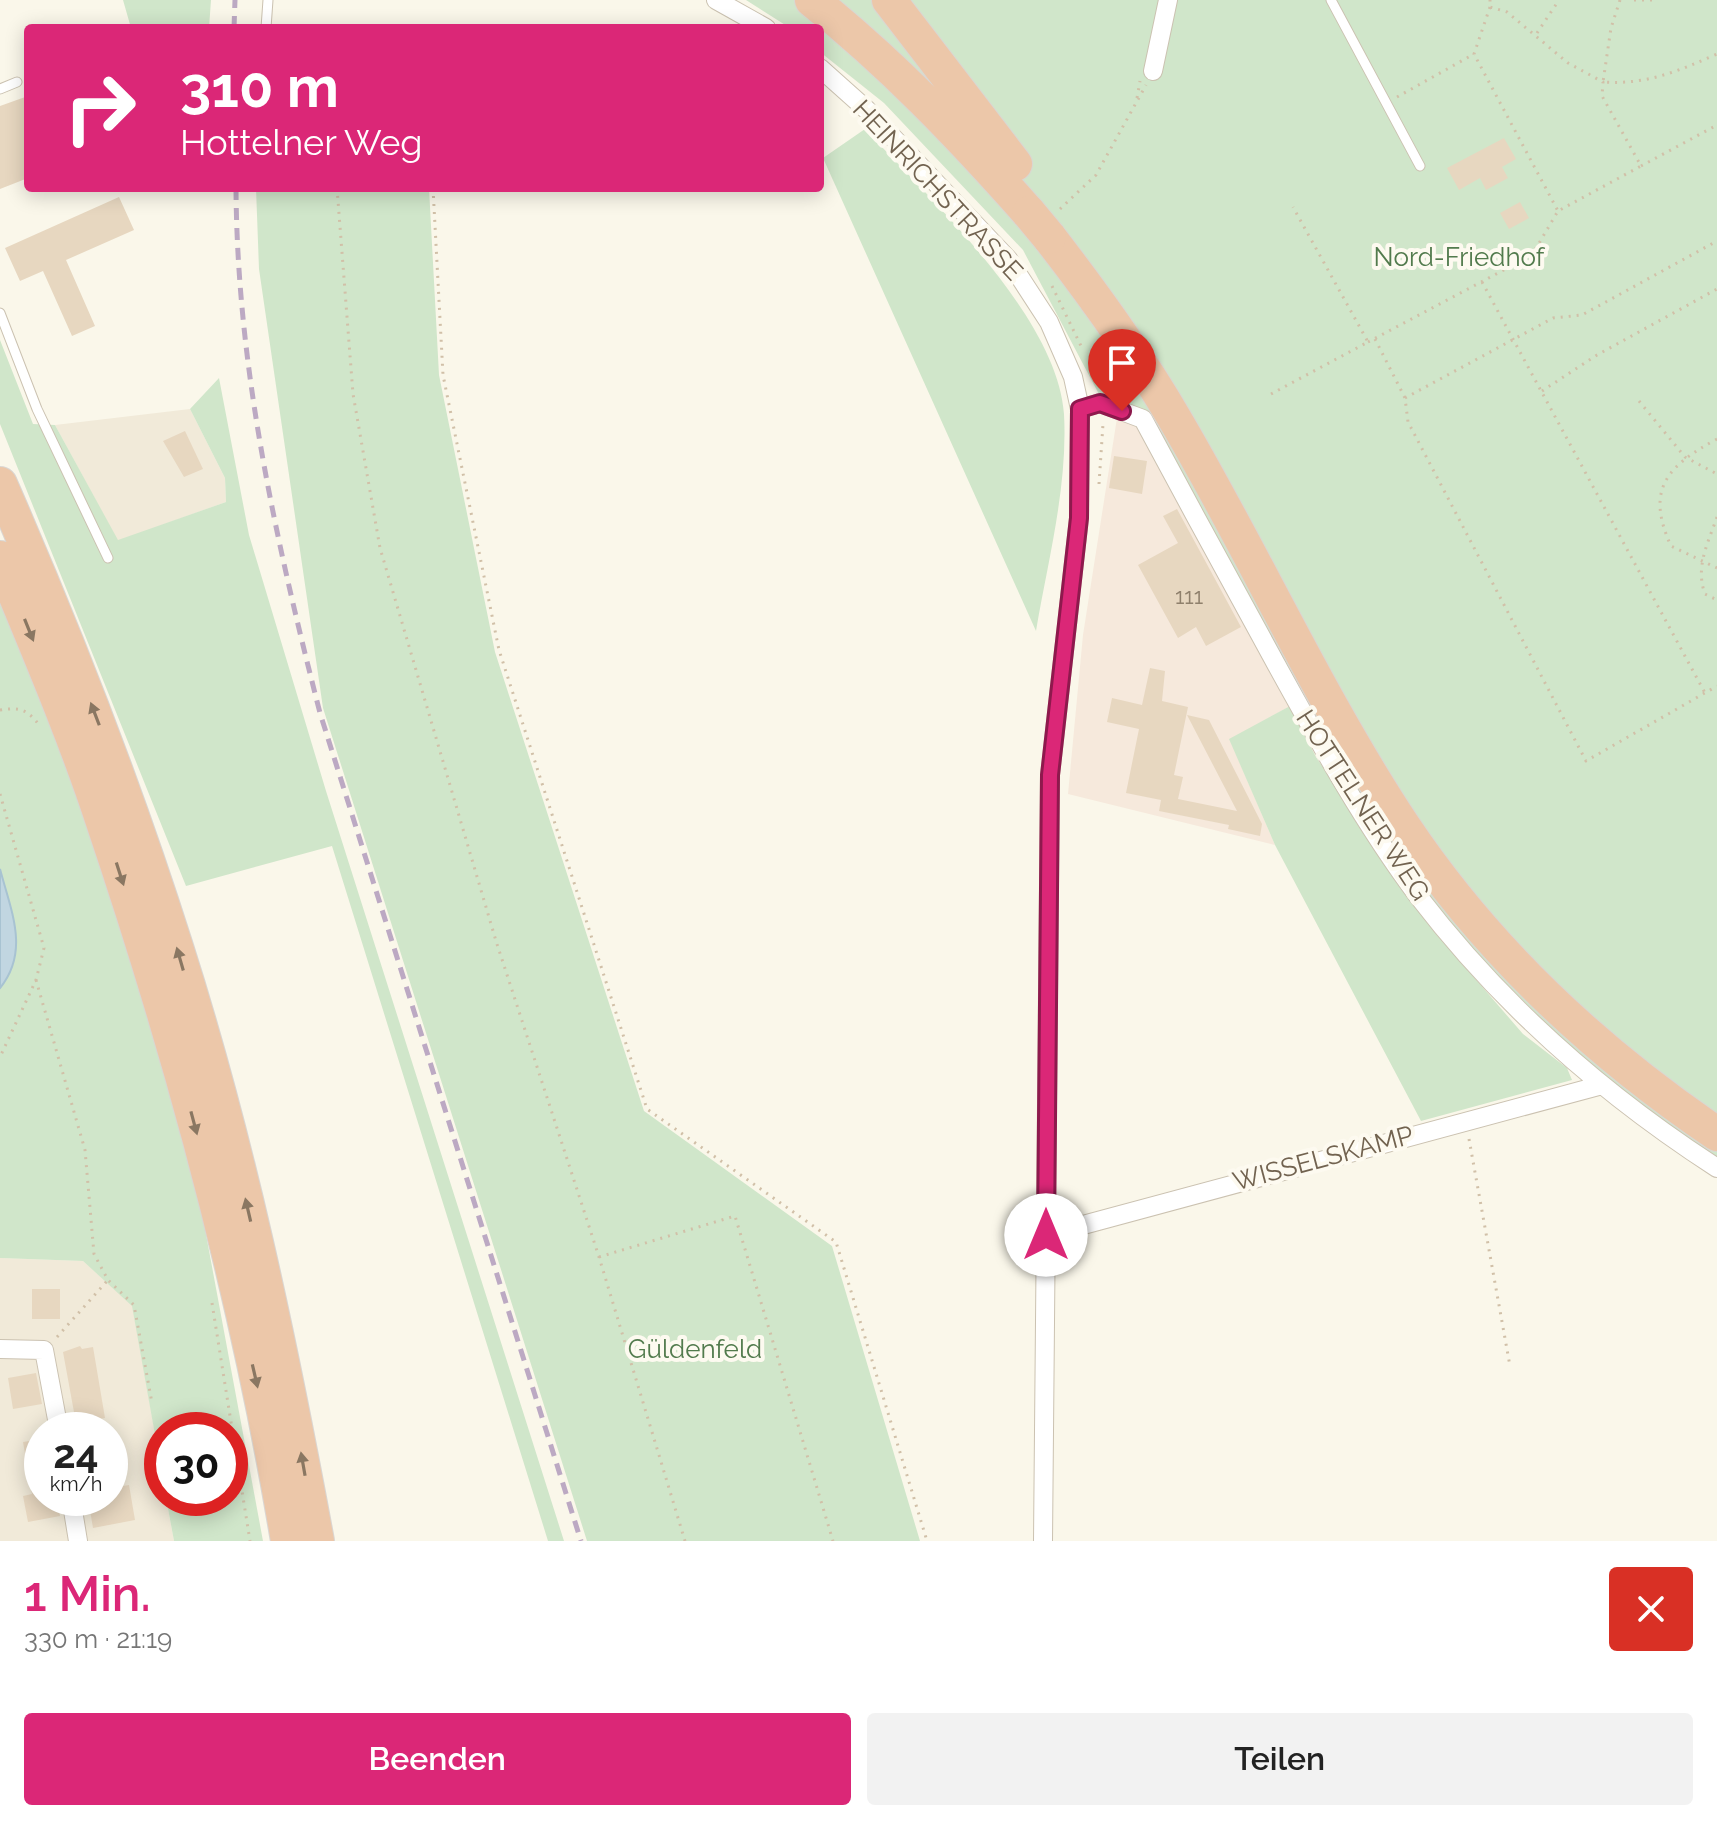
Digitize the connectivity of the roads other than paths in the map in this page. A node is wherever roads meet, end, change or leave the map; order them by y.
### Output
1 (268, 0) edge
2 (716, 0) edge
3 (812, 0) edge
4 (846, 0) edge
5 (889, 0) edge
6 (1168, 0) edge
7 (1331, 0) edge
8 (266, 24) edge
9 (759, 24) edge
10 (1153, 71) road end
11 (824, 72) edge
12 (17, 82) dead end
13 (0, 89) edge
14 (995, 140) junction
15 (1420, 166) dead end
16 (1048, 217) junction
17 (0, 313) edge
18 (1080, 409) junction
19 (0, 484) edge
20 (0, 558) edge
21 (108, 558) dead end
22 (1602, 1085) junction
23 (1717, 1109) edge
24 (1717, 1134) edge
25 (1717, 1168) edge
26 (1046, 1235) junction
27 (0, 1349) edge
28 (56, 1412) edge
29 (74, 1516) edge
30 (78, 1541) edge
31 (288, 1541) edge
32 (317, 1541) edge
33 (1043, 1541) edge

1 - 8 lane
2 - 9 street
3 - 16 highway
4 - 14 highway
5 - 14 highway
6 - 10 street
7 - 15 lane
11 - 18 street, HEINRICHSTRASSE
12 - 13 lane
14 - 16 highway
16 - 23 highway
16 - 24 highway
17 - 21 lane
18 - 22 street, HOTTELNER WEG
18 - 26 street, HEINRICHSTRASSE
32 -> 19 highway
20 -> 31 highway
22 - 25 street, HOTTELNER WEG
22 - 26 street, WISSELSKAMP
26 - 33 street, HEINRICHSTRASSE
27 - 28 street
29 - 30 street

